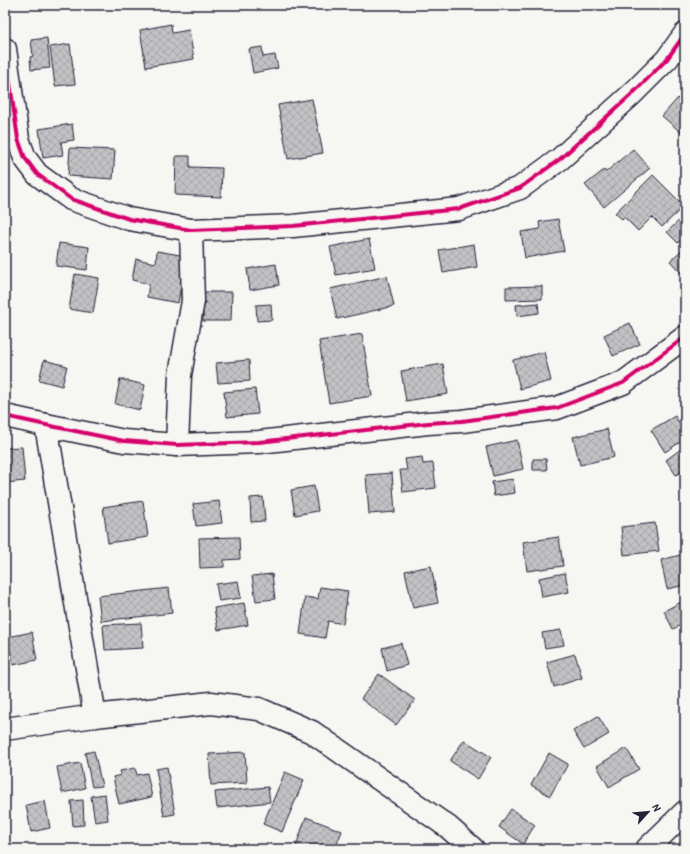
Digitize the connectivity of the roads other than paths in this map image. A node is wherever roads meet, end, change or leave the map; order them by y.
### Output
1 (685, 34) edge
2 (5, 49) edge
3 (191, 230) junction
4 (685, 337) edge
5 (5, 416) edge
6 (46, 426) junction
7 (178, 445) junction
8 (95, 716) junction
9 (5, 729) edge
10 (685, 812) edge
11 (474, 849) edge
12 (647, 849) edge

1 - 3 street
2 - 3 street
3 - 7 street
4 - 7 street
5 - 6 street
6 - 7 street
6 - 8 street
8 - 9 street
8 - 11 street
10 - 12 street

